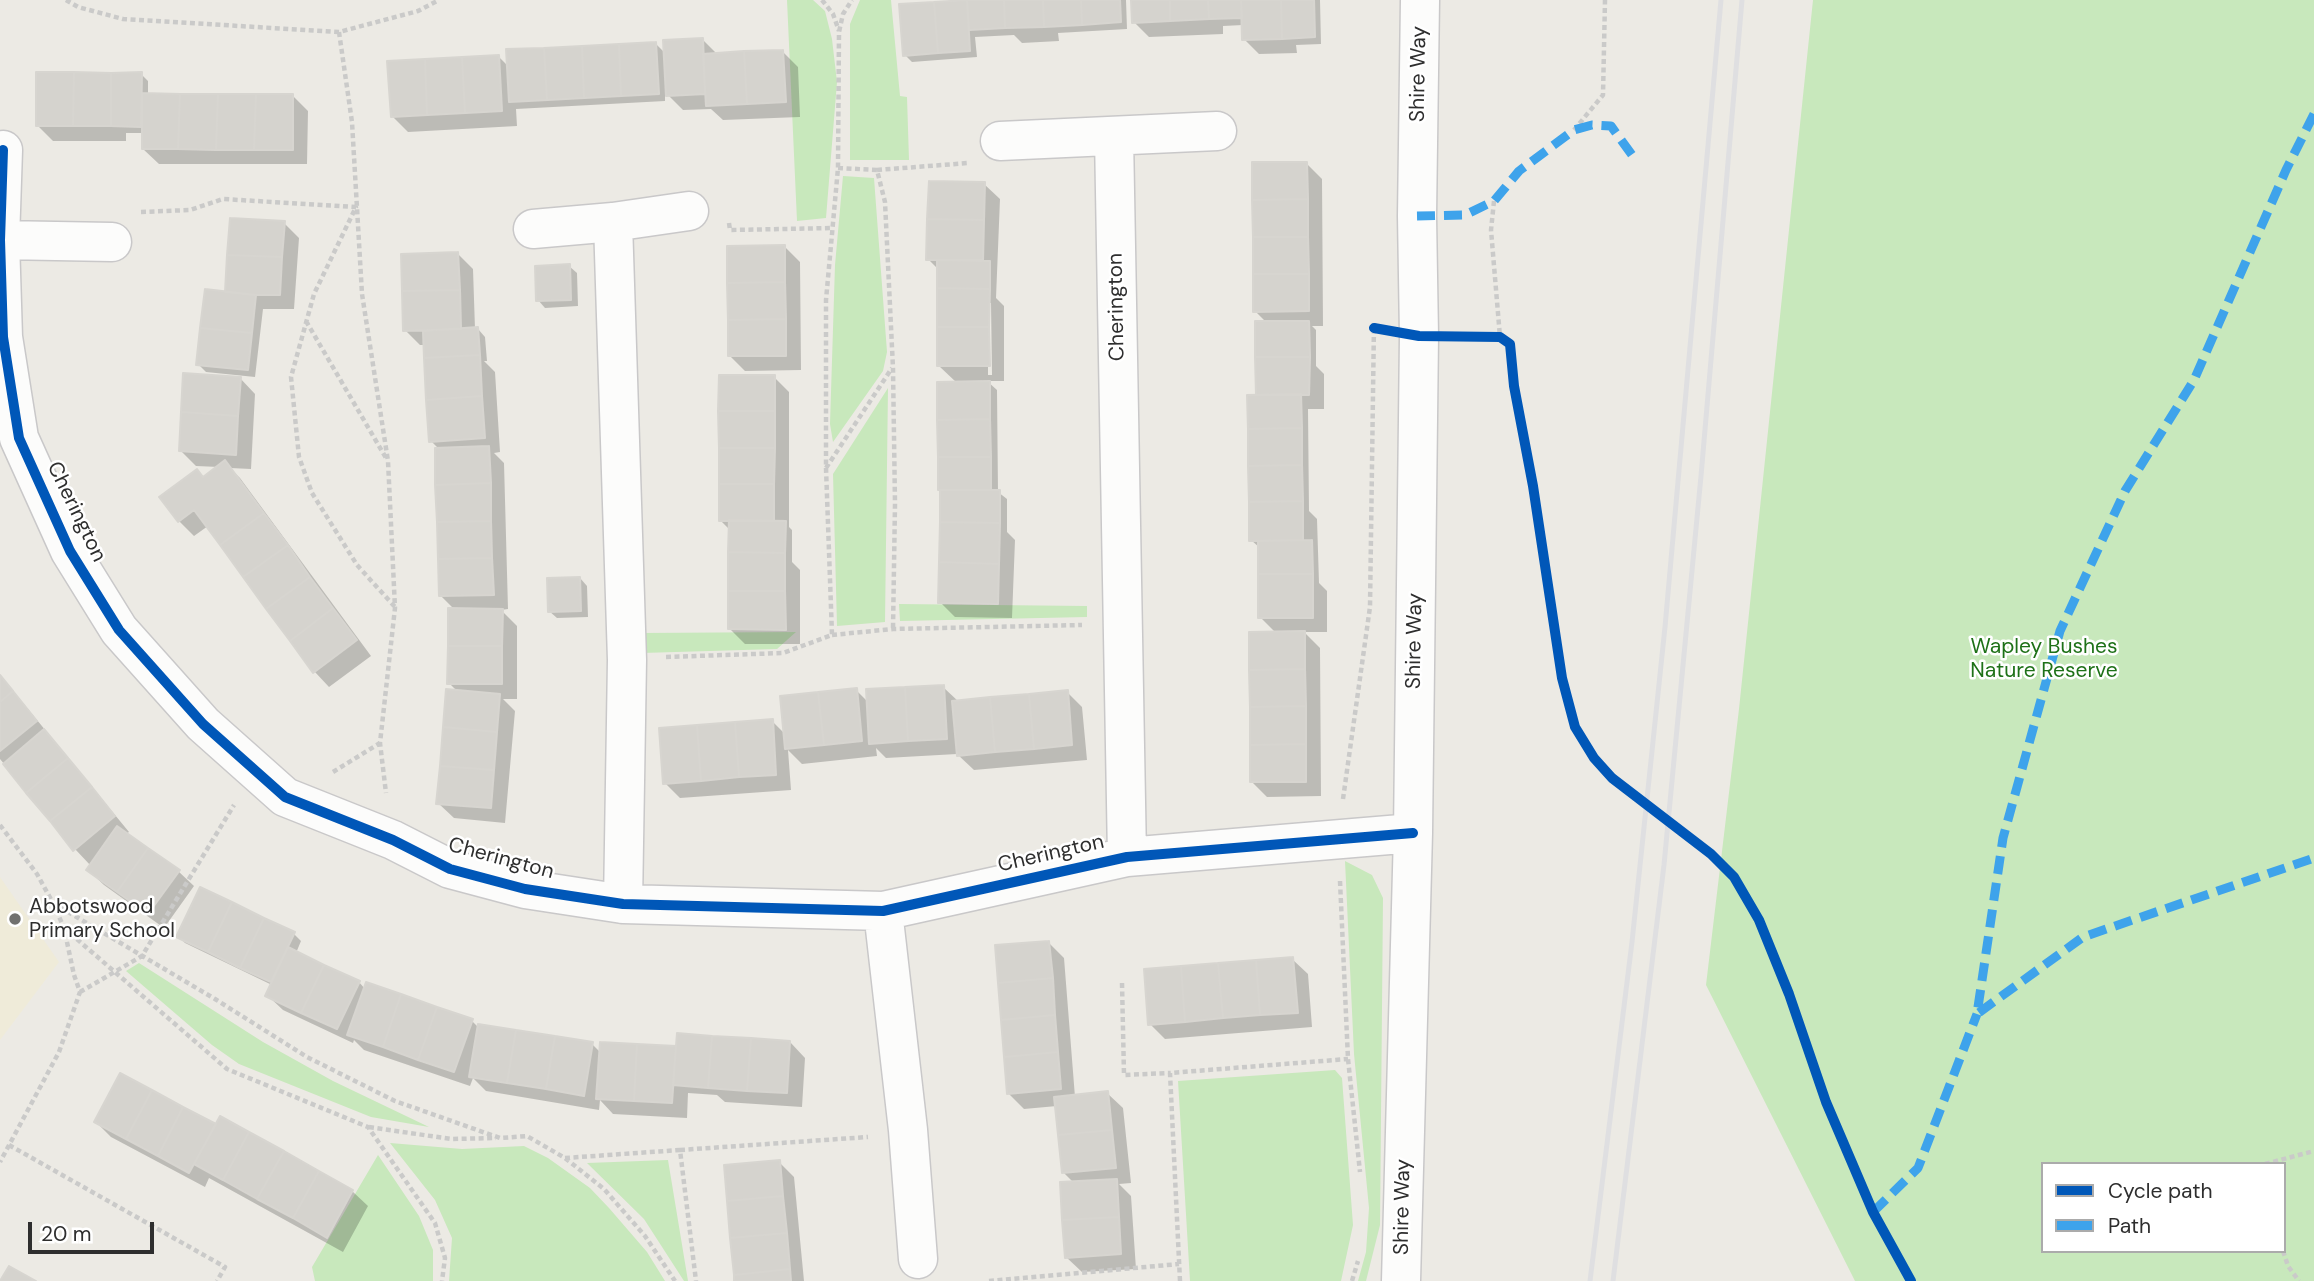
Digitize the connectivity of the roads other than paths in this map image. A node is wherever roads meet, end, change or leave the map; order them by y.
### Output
1 (1420, 0) edge
2 (1217, 131) dead end
3 (1114, 136) junction
4 (1000, 141) road end
5 (3, 150) dead end
6 (689, 211) dead end
7 (613, 222) junction
8 (533, 229) dead end
9 (0, 240) edge
10 (111, 242) road end
11 (1413, 833) junction
12 (1127, 857) junction
13 (623, 904) junction
14 (883, 911) junction
15 (918, 1259) dead end
16 (1401, 1281) edge

1 - 11 street, Shire Way
2 - 3 street
3 - 4 street
3 - 12 street, Cherington
5 - 9 street, Cherington
6 - 7 street
7 - 8 street
7 - 13 street
9 - 10 street
9 - 13 street, Cherington
11 - 12 street, Cherington
11 - 16 street, Shire Way
12 - 14 street, Cherington
13 - 14 street, Cherington
14 - 15 street

